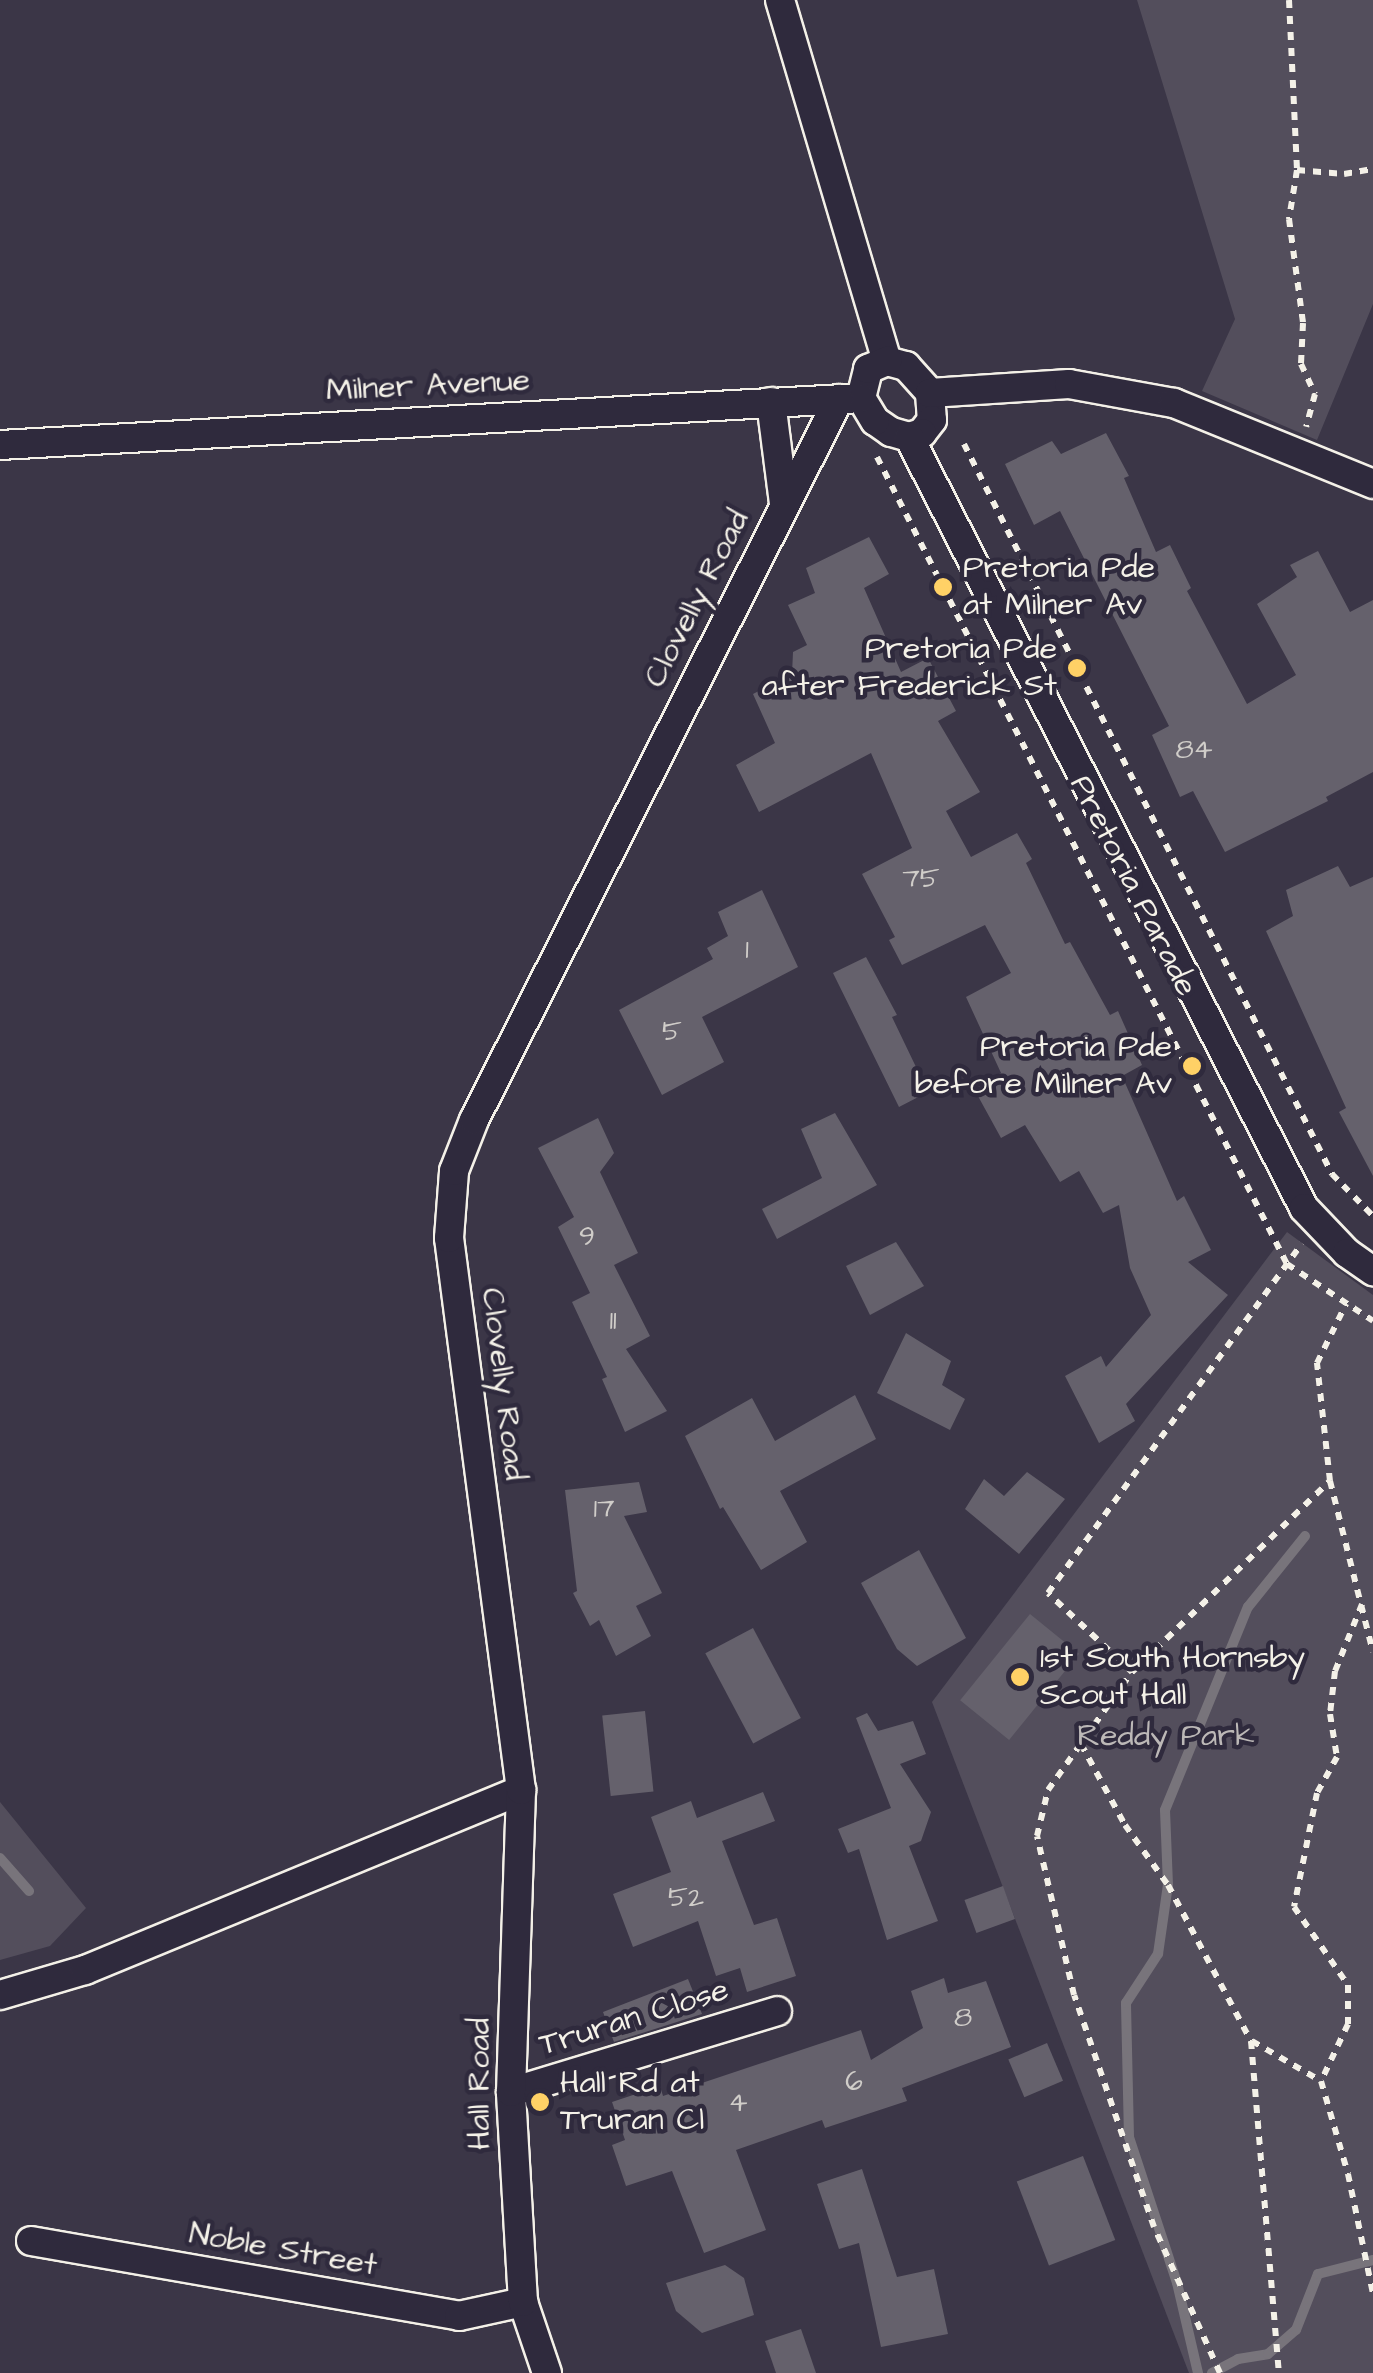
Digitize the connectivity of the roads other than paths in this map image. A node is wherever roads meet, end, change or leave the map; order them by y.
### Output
1 (780, 0) edge
2 (887, 361) junction
3 (930, 393) junction
4 (850, 398) junction
5 (771, 402) junction
6 (910, 437) junction
7 (0, 445) edge
8 (1373, 484) edge
9 (784, 503) junction
10 (1373, 1271) edge
11 (521, 1790) junction
12 (0, 1994) edge
13 (777, 2011) dead end
14 (511, 2092) junction
15 (31, 2241) dead end
16 (523, 2302) junction
17 (547, 2373) edge

1 - 2 street
2 - 3 street
2 - 4 street
3 - 6 street
3 - 8 street
4 - 5 street, Milner Avenue
4 - 6 street
4 - 9 street, Clovelly Road
5 - 7 street, Milner Avenue
5 - 9 street, Clovelly Road
6 - 10 street, Pretoria Parade
9 - 11 street, Clovelly Road
11 - 12 street
11 - 14 street, Hall Road
13 - 14 street, Truran Close
14 - 16 street, Hall Road
15 - 16 street, Noble Street
16 - 17 street, Hall Road

